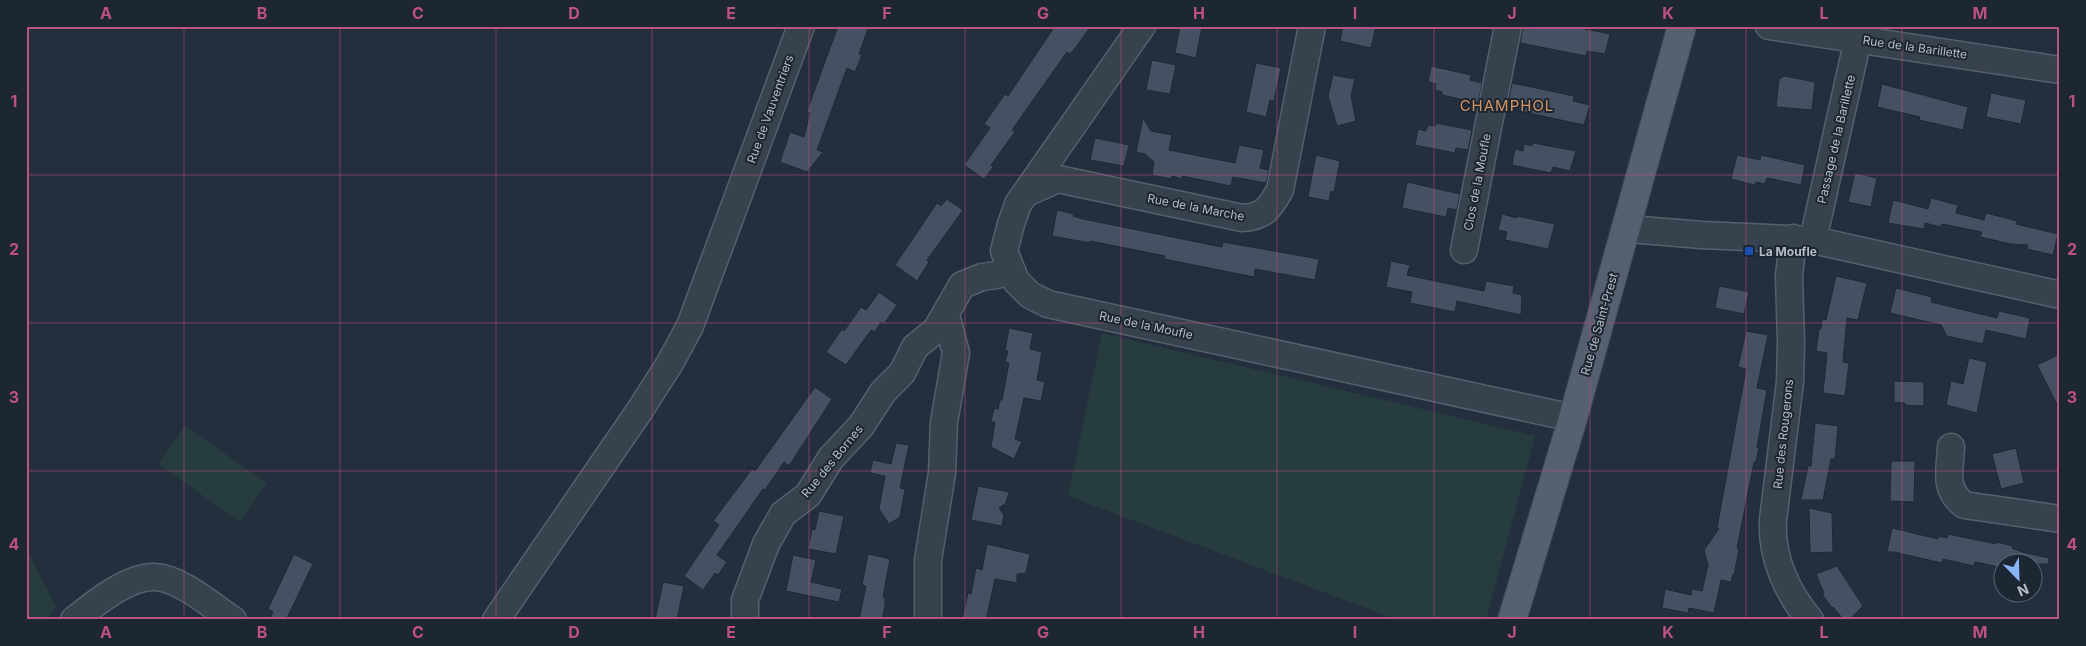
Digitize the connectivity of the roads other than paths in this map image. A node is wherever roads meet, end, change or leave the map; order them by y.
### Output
1 (801, 26) edge
2 (1142, 26) edge
3 (1312, 26) edge
4 (1508, 26) edge
5 (1682, 26) edge
6 (1769, 26) edge
7 (1858, 39) junction
8 (2060, 70) edge
9 (1026, 193) junction
10 (1627, 226) junction
11 (1803, 239) junction
12 (1464, 250) dead end
13 (1010, 266) junction
14 (2058, 296) edge
15 (946, 315) junction
16 (1573, 418) junction
17 (1951, 447) dead end
18 (2060, 519) edge
19 (74, 620) edge
20 (233, 620) edge
21 (496, 620) edge
22 (745, 620) edge
23 (928, 620) edge
24 (1512, 620) edge
25 (1810, 620) edge

1 - 21 street, Rue de Vauventriers
2 - 9 street, Rue de la Moufle
3 - 9 street, Rue de la Marche
4 - 12 street, Clos de la Moufle
5 - 10 main road, Rue de Saint-Prest
6 - 7 street, Rue de la Barillette
7 - 8 street, Rue de la Barillette
7 - 11 street, Passage de la Barillette
9 - 13 street, Rue de la Moufle
10 - 11 street
10 - 16 main road, Rue de Saint-Prest
11 - 14 street
11 - 25 street, Rue des Rougerons
13 - 15 street, Rue des Bornes
13 - 16 street, Rue de la Moufle
15 - 22 street, Rue des Bornes
15 - 23 street
16 - 24 main road, Rue de Saint-Prest
17 - 18 street
19 - 20 street

